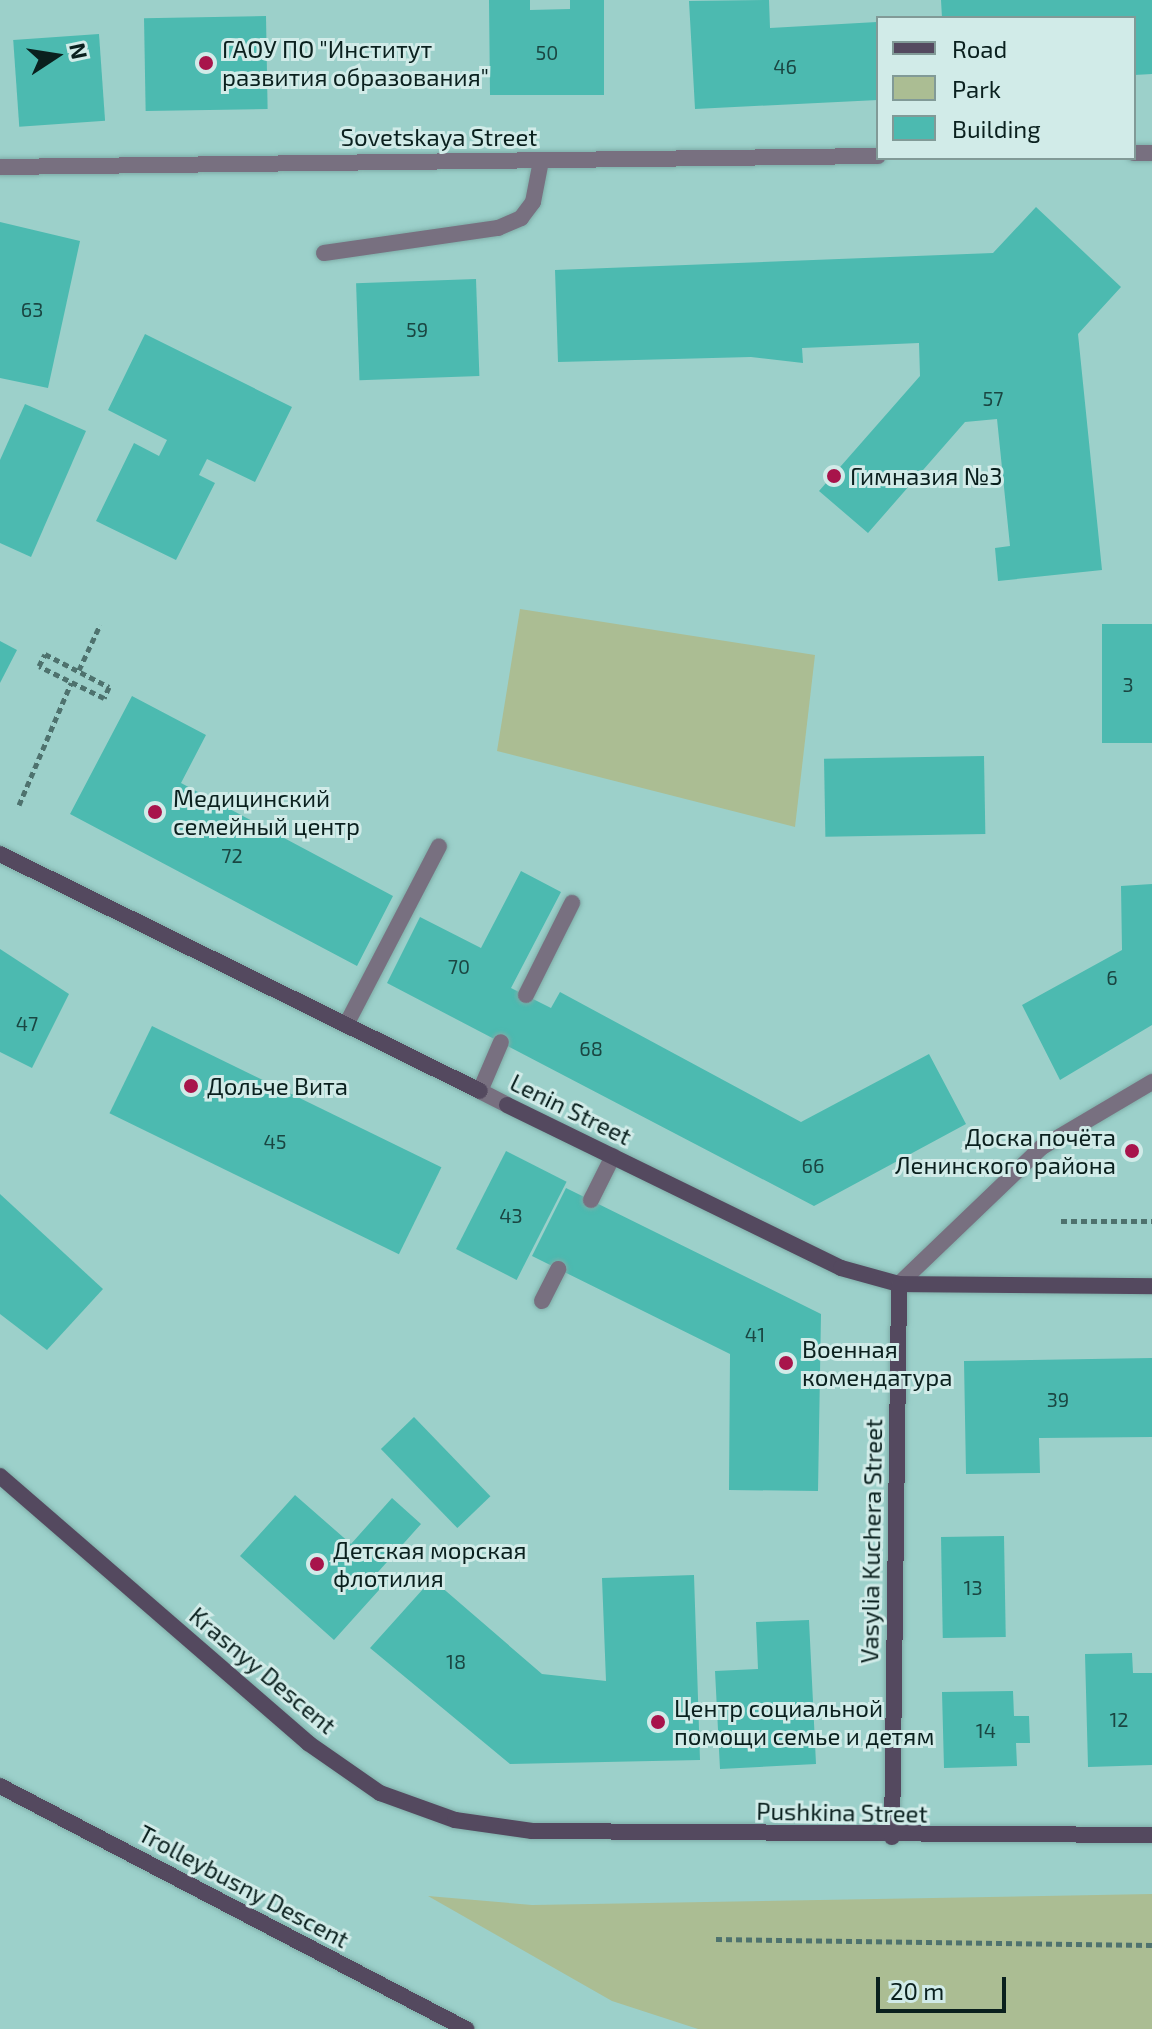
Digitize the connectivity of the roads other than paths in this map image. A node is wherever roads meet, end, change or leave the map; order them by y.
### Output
1 (876, 156) edge
2 (541, 161) junction
3 (0, 167) edge
4 (324, 253) dead end
5 (439, 846) dead end
6 (0, 854) edge
7 (572, 903) dead end
8 (526, 995) dead end
9 (347, 1023) junction
10 (501, 1042) dead end
11 (1152, 1082) edge
12 (480, 1091) junction
13 (507, 1105) joint
14 (613, 1156) junction
15 (591, 1200) dead end
16 (558, 1269) dead end
17 (899, 1284) junction
18 (1152, 1286) edge
19 (542, 1301) dead end
20 (0, 1476) edge
21 (0, 1786) edge
22 (532, 1831) joint
23 (1152, 1835) edge
24 (892, 1837) junction
25 (466, 2029) edge

1 - 2 street, Sovetskaya Street
2 - 3 street, Sovetskaya Street
2 - 4 street
5 - 9 street
6 - 9 main road, Lenin Street
7 - 8 street
9 - 12 main road, Lenin Street
10 - 12 street
11 - 17 street
12 - 13 street, Lenin Street
13 - 14 main road, Lenin Street
14 - 15 street
14 - 17 main road, Lenin Street
16 - 19 street
17 - 18 main road, Lenin Street
17 - 24 main road, Vasylia Kuchera Street
20 - 22 main road, Krasnyy Descent
21 - 25 main road, Trolleybusny Descent
22 - 24 main road, Pushkina Street
23 - 24 main road, Pushkina Street

